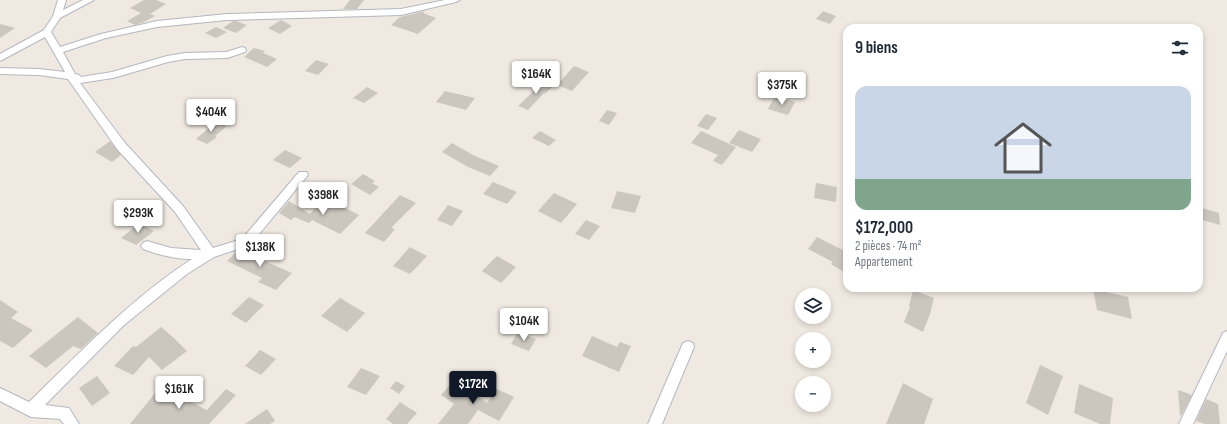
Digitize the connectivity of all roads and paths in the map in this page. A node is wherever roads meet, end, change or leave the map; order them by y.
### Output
1 (62, 0) edge
2 (90, 0) edge
3 (456, 0) edge
4 (57, 16) junction
5 (46, 32) junction
6 (242, 50) dead end
7 (57, 51) junction
8 (0, 58) edge
9 (0, 71) edge
10 (73, 79) junction
11 (303, 175) dead end
12 (147, 246) dead end
13 (210, 254) junction
14 (1227, 337) edge
15 (688, 347) dead end
16 (0, 394) edge
17 (31, 410) junction
18 (72, 424) edge
19 (654, 424) edge
20 (1186, 424) edge

1 - 4 street
2 - 4 street
3 - 7 street
4 - 5 street
5 - 7 street
5 - 8 street
6 - 10 street
7 - 10 street
9 - 10 street
10 - 13 street
11 - 13 street
12 - 13 street
13 - 17 street
14 - 20 street
15 - 19 street
16 - 17 street
17 - 18 street

